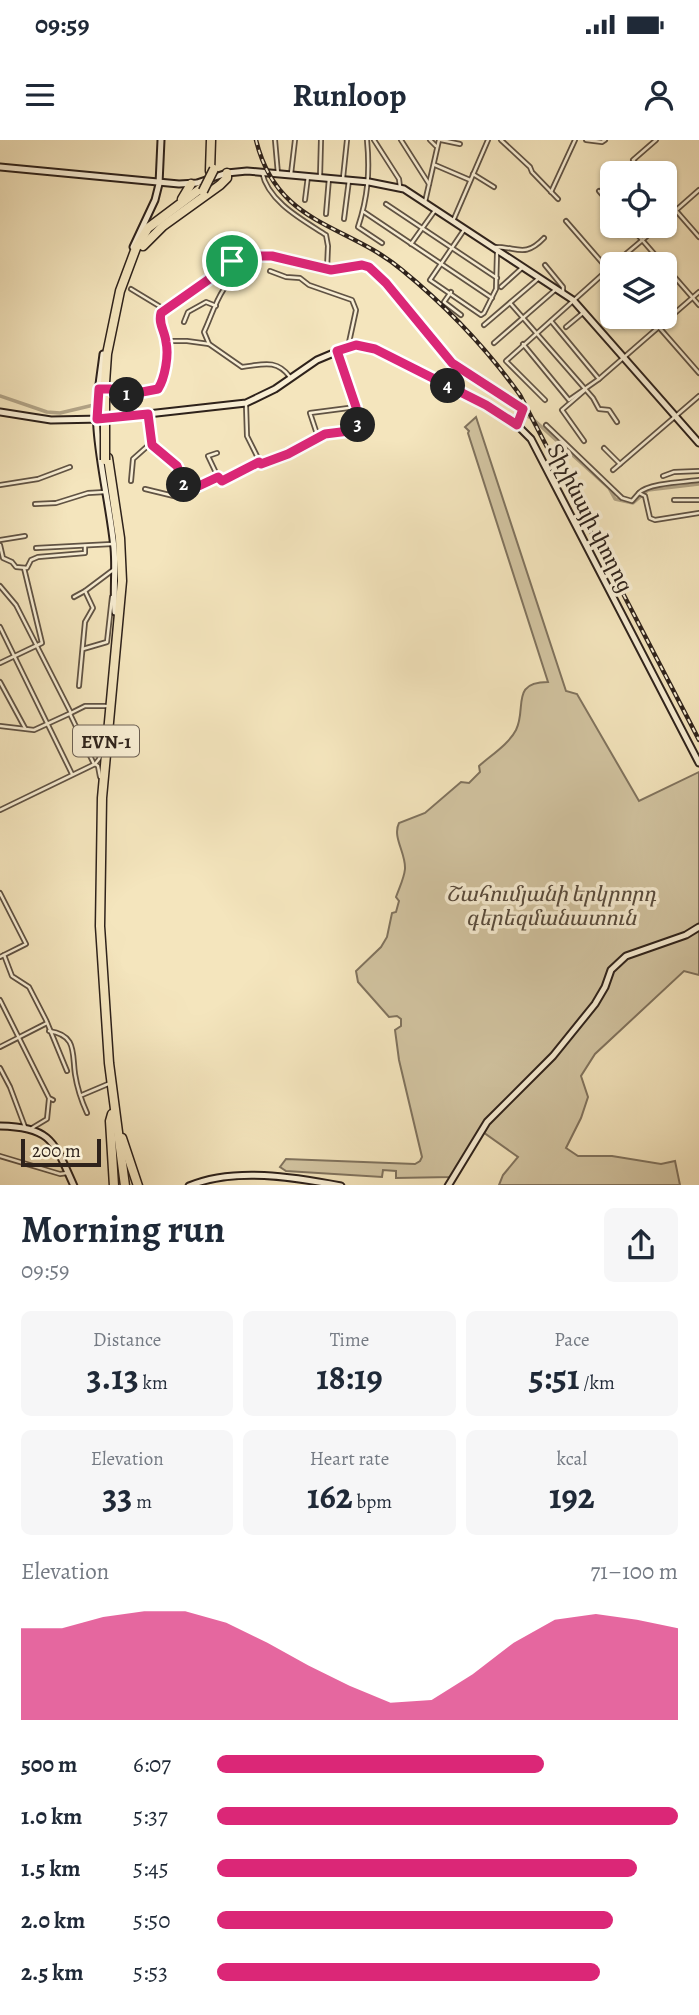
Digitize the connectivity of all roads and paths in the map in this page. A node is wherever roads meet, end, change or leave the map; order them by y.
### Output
1 (161, 140) edge
2 (212, 140) edge
3 (275, 140) edge
4 (295, 140) edge
5 (321, 140) edge
6 (347, 140) edge
7 (367, 140) edge
8 (374, 140) edge
9 (401, 140) edge
10 (430, 140) edge
11 (440, 140) edge
12 (488, 140) edge
13 (501, 140) edge
14 (575, 140) edge
15 (586, 140) edge
16 (605, 140) edge
17 (656, 140) edge
18 (460, 144) dead end
19 (436, 146) junction
20 (635, 161) edge
21 (434, 164) junction
22 (0, 166) edge
23 (262, 172) junction
24 (227, 173) junction
25 (278, 174) junction
26 (290, 174) junction
27 (473, 174) junction
28 (308, 176) junction
29 (320, 177) junction
30 (329, 178) junction
31 (346, 180) junction
32 (470, 180) junction
33 (161, 183) junction
34 (369, 183) junction
35 (191, 184) junction
36 (429, 184) junction
37 (400, 187) junction
38 (494, 187) dead end
39 (201, 190) junction
40 (699, 190) edge
41 (551, 192) junction
42 (558, 199) dead end
43 (305, 200) dead end
44 (425, 202) junction
45 (387, 204) dead end
46 (436, 209) junction
47 (677, 210) edge
48 (363, 212) junction
49 (677, 212) edge
50 (326, 214) dead end
51 (344, 219) dead end
52 (453, 221) junction
53 (566, 221) dead end
54 (422, 228) junction
55 (465, 228) junction
56 (151, 231) junction
57 (699, 237) edge
58 (544, 238) dead end
59 (645, 238) edge
60 (643, 240) junction
61 (382, 243) dead end
62 (411, 244) junction
63 (143, 246) junction
64 (451, 248) junction
65 (495, 248) junction
66 (629, 252) edge
67 (653, 252) edge
68 (600, 260) edge
69 (440, 263) junction
70 (545, 265) dead end
71 (523, 267) junction
72 (327, 269) junction
73 (270, 271) dead end
74 (246, 273) dead end
75 (600, 276) edge
76 (497, 278) junction
77 (539, 278) junction
78 (677, 280) edge
79 (121, 286) junction
80 (500, 287) dead end
81 (131, 289) dead end
82 (555, 290) junction
83 (451, 292) junction
84 (699, 292) edge
85 (563, 293) junction
86 (492, 298) junction
87 (692, 298) junction
88 (573, 300) junction
89 (122, 301) junction
90 (510, 303) junction
91 (699, 305) edge
92 (216, 306) junction
93 (164, 309) junction
94 (584, 312) junction
95 (677, 312) edge
96 (461, 315) dead end
97 (522, 318) junction
98 (551, 321) junction
99 (184, 322) dead end
100 (484, 325) dead end
101 (566, 327) dead end
102 (658, 329) edge
103 (662, 329) edge
104 (537, 332) junction
105 (168, 341) junction
106 (494, 343) dead end
107 (209, 344) junction
108 (523, 344) junction
109 (348, 347) junction
110 (337, 351) junction
111 (625, 356) junction
112 (699, 373) edge
113 (290, 377) junction
114 (600, 379) junction
115 (104, 385) junction
116 (585, 389) junction
117 (699, 396) edge
118 (545, 400) dead end
119 (246, 403) junction
120 (356, 407) junction
121 (0, 412) edge
122 (148, 414) junction
123 (675, 416) junction
124 (97, 419) junction
125 (518, 422) junction
126 (617, 422) dead end
127 (546, 425) dead end
128 (318, 437) junction
129 (584, 441) dead end
130 (151, 443) junction
131 (699, 443) edge
132 (604, 448) dead end
133 (217, 453) dead end
134 (107, 459) junction
135 (259, 462) junction
136 (620, 464) junction
137 (70, 467) dead end
138 (613, 470) dead end
139 (699, 471) edge
140 (663, 476) dead end
141 (218, 477) junction
142 (699, 480) edge
143 (131, 481) dead end
144 (0, 485) edge
145 (145, 489) dead end
146 (188, 491) junction
147 (105, 492) junction
148 (641, 494) junction
149 (674, 500) dead end
150 (699, 500) edge
151 (35, 503) dead end
152 (699, 513) edge
153 (24, 536) dead end
154 (0, 543) edge
155 (114, 544) junction
156 (85, 546) junction
157 (36, 548) dead end
158 (3, 558) junction
159 (0, 562) edge
160 (24, 568) junction
161 (117, 571) junction
162 (0, 586) edge
163 (4, 590) junction
164 (113, 590) junction
165 (85, 591) junction
166 (0, 594) edge
167 (74, 597) dead end
168 (116, 612) junction
169 (0, 627) edge
170 (37, 646) junction
171 (83, 649) junction
172 (15, 656) junction
173 (0, 663) edge
174 (1, 684) edge
175 (79, 685) dead end
176 (106, 706) junction
177 (71, 714) junction
178 (49, 724) junction
179 (0, 726) edge
180 (26, 730) junction
181 (699, 743) edge
182 (103, 748) junction
183 (691, 748) junction
184 (699, 763) edge
185 (94, 764) junction
186 (72, 774) junction
187 (100, 777) junction
188 (0, 810) edge
189 (0, 893) edge
190 (699, 927) edge
191 (2, 956) edge
192 (0, 1000) edge
193 (48, 1023) junction
194 (49, 1031) junction
195 (18, 1037) junction
196 (0, 1047) edge
197 (0, 1068) edge
198 (67, 1071) dead end
199 (108, 1084) junction
200 (82, 1095) junction
201 (87, 1113) dead end
202 (112, 1114) junction
203 (117, 1124) junction
204 (0, 1126) edge
205 (29, 1128) junction
206 (0, 1156) edge
207 (68, 1172) junction
208 (74, 1185) edge
209 (114, 1185) edge
210 (124, 1185) edge
211 (138, 1185) edge
212 (189, 1185) edge
213 (341, 1185) edge
214 (449, 1185) edge

1 - 33 street, EVN-1
2 - 39 highway, bridge
3 - 25 street
4 - 26 street
5 - 29 street
6 - 31 street
7 - 34 street
8 - 37 street
9 - 36 street
10 - 19 street
11 - 18 street
11 - 19 street
12 - 27 street
13 - 41 street
14 - 41 street
15 - 16 street
17 - 20 street
19 - 21 street
21 - 32 street
21 - 36 street
22 - 33 street
23 - 24 street
23 - 25 street
23 - 72 street
24 - 35 street
24 - 56 highway
25 - 26 street
26 - 28 street
27 - 32 street
27 - 38 street
28 - 29 street
28 - 43 street
29 - 30 street
30 - 31 street
30 - 50 street
31 - 34 street
31 - 51 street
32 - 52 street
33 - 35 street
33 - 79 street, EVN-1
34 - 37 street
34 - 48 street
35 - 56 highway
36 - 44 street
37 - 44 street
39 - 56 highway
39 - 63 highway
40 - 47 street
41 - 42 street
44 - 46 street
45 - 54 street
46 - 52 street
46 - 54 street
48 - 61 street
48 - 62 street
49 - 57 street
52 - 55 street
53 - 68 street
54 - 62 street
54 - 64 street
55 - 64 street
55 - 65 street
56 - 63 highway
56 - 79 highway
58 - 65 street
59 - 60 street
60 - 66 street
60 - 67 street
62 - 69 street
63 - 89 highway
64 - 69 street
64 - 76 street
65 - 71 street
65 - 76 street
69 - 83 street
69 - 86 street
70 - 85 street
71 - 77 street
71 - 80 street
72 - 93 street
72 - 125 street
73 - 109 street
74 - 92 street
75 - 88 street
76 - 86 street
77 - 82 street
77 - 90 street
78 - 87 street
79 - 89 highway, EVN-1
79 - 115 highway, EVN-1
81 - 93 street
82 - 85 street
82 - 97 street
83 - 86 street
83 - 96 street
84 - 87 street
85 - 88 street
87 - 91 street
87 - 95 street
88 - 94 street
88 - 98 street
89 - 115 highway, EVN-1
90 - 97 street
90 - 100 street
92 - 99 street
92 - 107 street
93 - 105 street
94 - 101 street
94 - 111 street
97 - 104 street
97 - 106 street
98 - 104 street
98 - 114 street
102 - 111 street
103 - 112 street
104 - 108 street
104 - 116 street
105 - 107 street
105 - 115 street
107 - 113 street
108 - 116 street
108 - 118 street
109 - 110 street, Տիչինայի փողոց
109 - 125 street, Տիչինայի փողոց
110 - 113 street, Տիչինայի փողոց
110 - 120 street
111 - 114 street
111 - 123 street
113 - 119 street, Տիչինայի փողոց
114 - 116 street
115 - 124 street
115 - 134 highway, EVN-1, bridge
116 - 126 street
116 - 129 street
117 - 123 street
119 - 122 street, Տիչինայի փողոց
119 - 135 street
120 - 128 street
120 - 128 street
121 - 124 street, Տիչինայի փողոց
122 - 124 street, Տիչինայի փողոց
122 - 130 street
123 - 131 street
123 - 136 street
124 - 147 street
125 - 183 street, Տիչինայի փողոց
127 - 148 street
128 - 135 street
130 - 143 street
130 - 146 street
132 - 136 street
133 - 141 street
134 - 161 highway, EVN-1
134 - 203 highway, EVN-1
135 - 141 street
136 - 138 street
137 - 144 street
139 - 140 street
141 - 146 street
142 - 148 street
145 - 146 street
147 - 151 street
147 - 155 street
148 - 152 street
149 - 150 street
153 - 154 street
154 - 158 street
155 - 156 street
155 - 161 street
156 - 157 street
156 - 160 street
158 - 159 street
158 - 160 street
160 - 170 street
161 - 164 street
161 - 165 street
161 - 168 highway, EVN-1
162 - 163 street
163 - 166 street
163 - 170 street
164 - 168 street
164 - 171 street
165 - 167 street
165 - 171 street
168 - 176 highway, EVN-1
169 - 172 street
170 - 172 street
170 - 177 street
171 - 175 street
172 - 173 street
172 - 178 street
174 - 180 street
176 - 177 street
176 - 182 highway, EVN-1
177 - 178 street
177 - 185 street
178 - 180 street
178 - 186 street
179 - 180 street
181 - 183 street
182 - 185 street
182 - 187 highway, EVN-1
183 - 184 street, Տիչինայի փողոց
185 - 186 street
185 - 187 street
186 - 188 street
187 - 199 highway, EVN-1
189 - 191 street
190 - 214 street
191 - 193 street
192 - 195 street
193 - 194 street
193 - 195 street
194 - 198 street
194 - 200 street
195 - 196 street
195 - 205 street
197 - 205 street
199 - 200 street
199 - 202 highway, EVN-1
200 - 201 street
202 - 209 highway
202 - 210 highway, EVN-1
203 - 210 highway, EVN-1
203 - 211 highway
204 - 205 street
205 - 207 street
206 - 207 street
207 - 208 street
212 - 213 street

